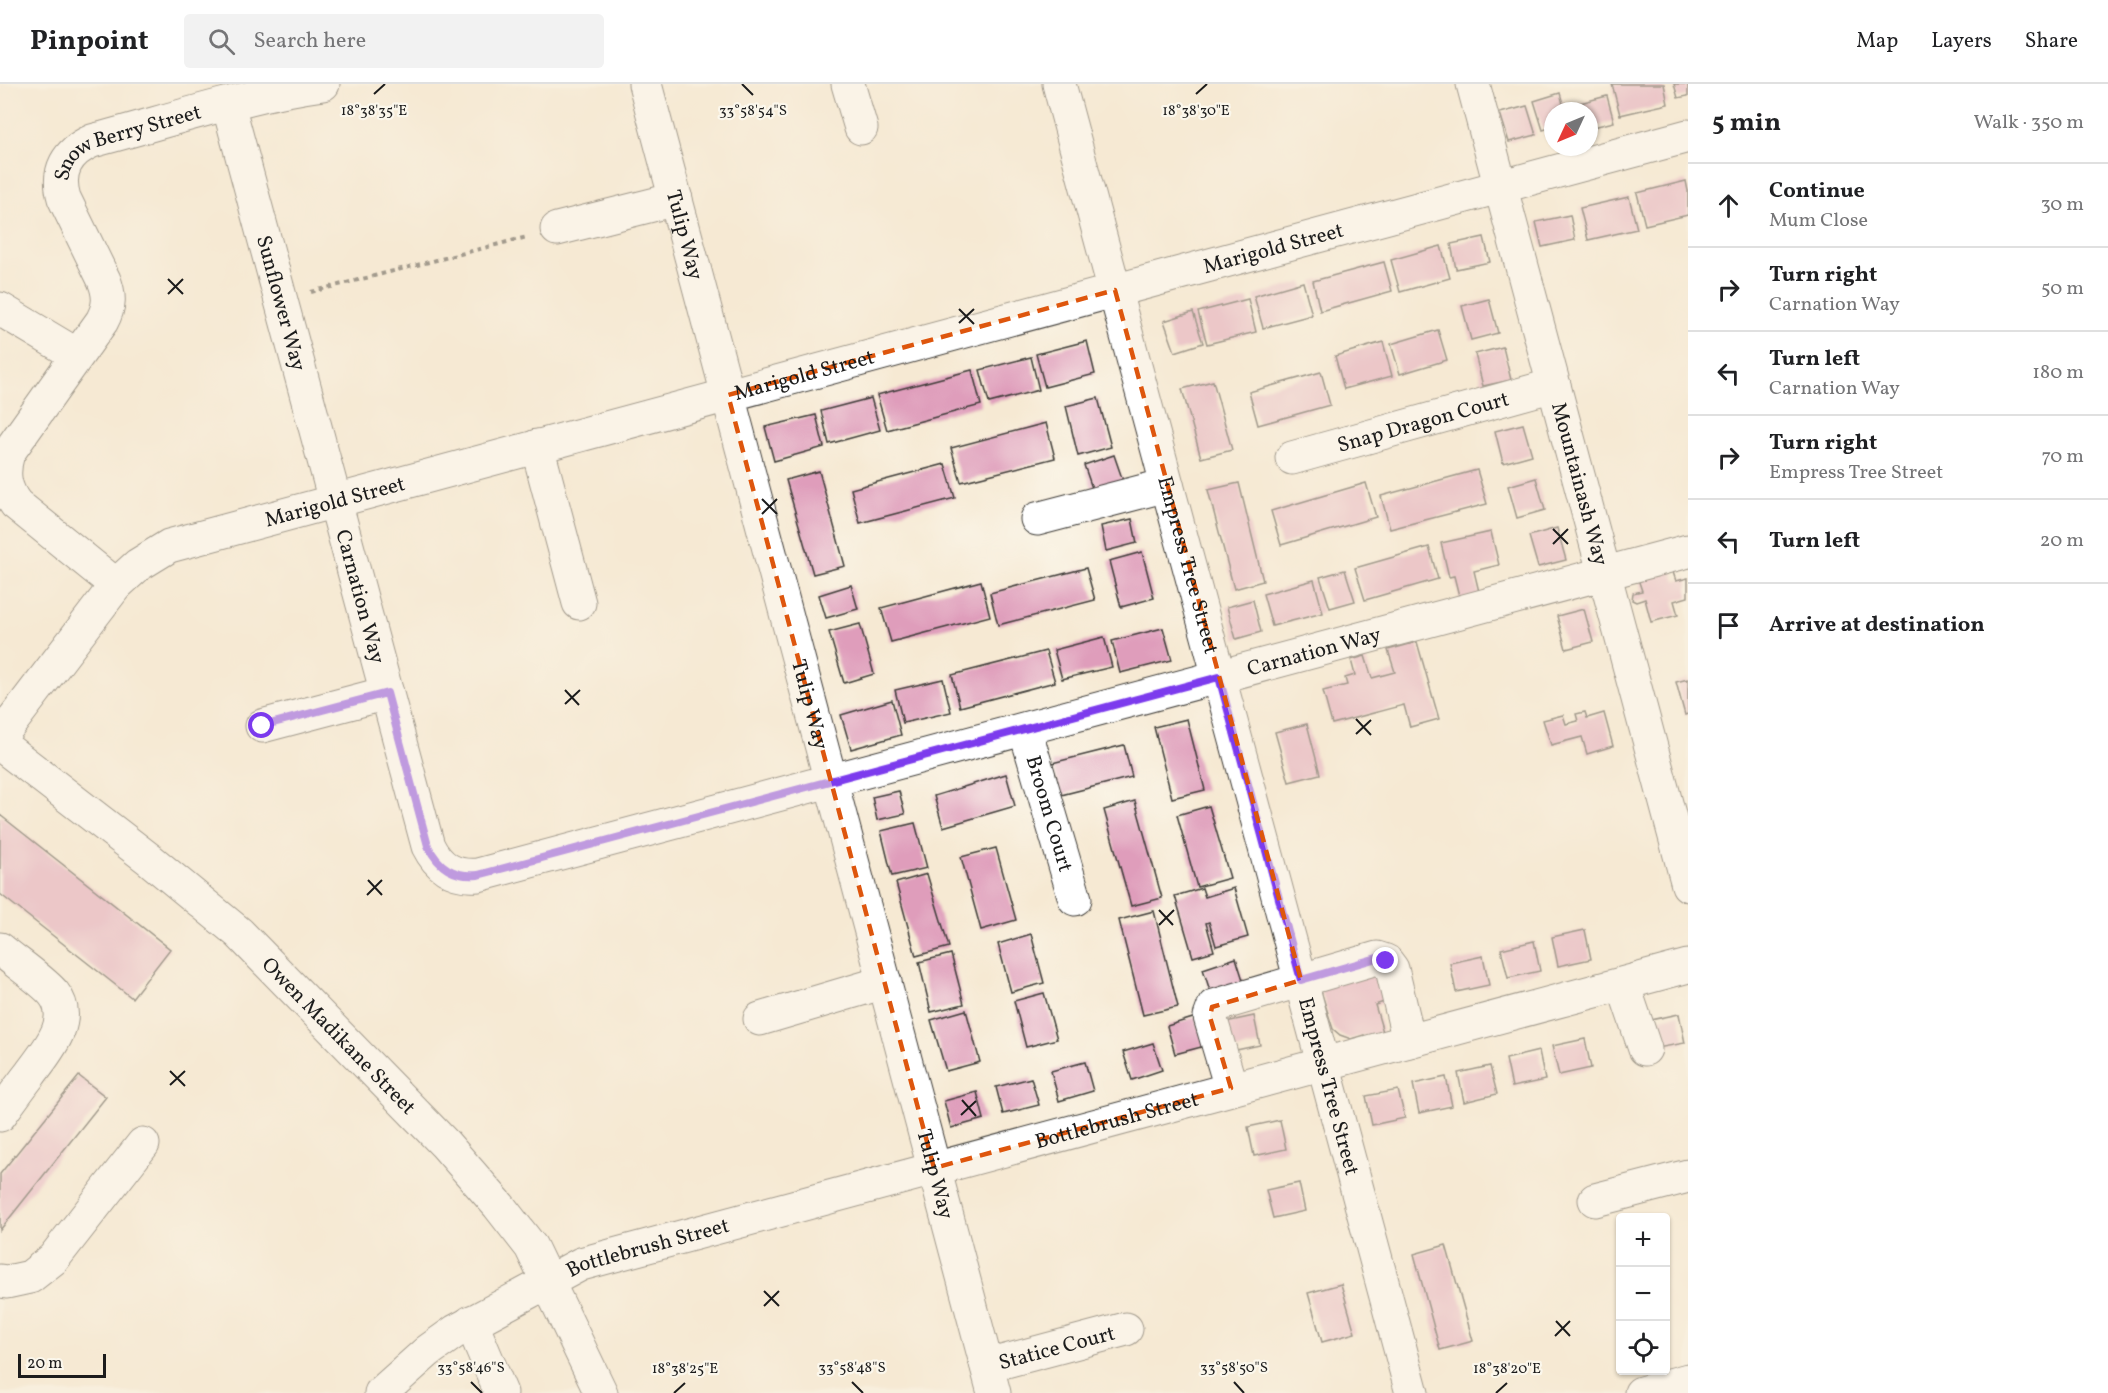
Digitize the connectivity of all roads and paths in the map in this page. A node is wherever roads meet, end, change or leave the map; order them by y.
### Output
1 (322, 84) edge
2 (645, 84) edge
3 (848, 84) edge
4 (1059, 84) edge
5 (1473, 84) edge
6 (228, 104) junction
7 (861, 128) dead end
8 (1688, 136) edge
9 (1501, 186) junction
10 (676, 199) junction
11 (557, 229) joint
12 (1115, 290) junction
13 (281, 300) junction
14 (0, 309) edge
15 (77, 355) junction
16 (1554, 385) junction
17 (728, 395) junction
18 (537, 446) junction
19 (1292, 458) dead end
20 (2, 478) edge
21 (1167, 485) junction
22 (335, 501) junction
23 (1037, 519) dead end
24 (1688, 551) edge
25 (1605, 574) junction
26 (116, 585) junction
27 (579, 603) dead end
28 (1219, 677) junction
29 (387, 693) junction
30 (262, 726) dead end
31 (1025, 729) junction
32 (0, 737) edge
33 (0, 744) edge
34 (831, 781) junction
35 (1688, 885) edge
36 (1075, 899) dead end
37 (0, 950) edge
38 (1688, 966) edge
39 (1301, 980) junction
40 (885, 982) junction
41 (1623, 984) junction
42 (760, 1019) dead end
43 (1409, 1041) junction
44 (1645, 1049) dead end
45 (1324, 1063) junction
46 (1231, 1088) junction
47 (0, 1115) edge
48 (143, 1144) dead end
49 (934, 1168) junction
50 (1688, 1176) edge
51 (1595, 1200) dead end
52 (0, 1281) edge
53 (549, 1282) junction
54 (471, 1323) junction
55 (1126, 1329) dead end
56 (991, 1379) edge
57 (1688, 1380) edge
58 (381, 1393) edge
59 (501, 1393) edge
60 (601, 1393) edge
61 (1412, 1393) edge
62 (1641, 1393) edge

1 - 6 street, Snow Berry Street
2 - 10 street, Tulip Way
3 - 7 street
4 - 12 street, Empress Tree Street
5 - 9 street, Mountainash Way
6 - 13 street, Sunflower Way
6 - 15 street, Snow Berry Street
8 - 9 street, Marigold Street
9 - 12 street, Marigold Street
9 - 16 street, Mountainash Way
10 - 11 street
10 - 17 street, Tulip Way
11 - 13 path
12 - 17 street, Marigold Street
12 - 21 street, Empress Tree Street
13 - 22 street, Sunflower Way
14 - 15 street
15 - 20 street, Snow Berry Street
16 - 19 street, Snap Dragon Court
16 - 25 street, Mountainash Way
17 - 18 street, Marigold Street
17 - 34 street, Tulip Way
18 - 22 street, Marigold Street
18 - 27 street
20 - 26 street
21 - 23 street
21 - 28 street, Empress Tree Street
22 - 26 street, Marigold Street
22 - 29 street, Carnation Way
24 - 25 street, Carnation Way
25 - 28 street, Carnation Way
25 - 35 street, Mountainash Way
26 - 32 street, Marigold Street
28 - 31 street, Carnation Way
28 - 39 street, Empress Tree Street
29 - 30 street
29 - 34 street, Carnation Way
31 - 34 street, Carnation Way
31 - 36 street, Broom Court
33 - 53 street, Owen Madikane Street
34 - 40 street, Tulip Way
37 - 47 street
38 - 41 street, Bottlebrush Street
39 - 43 street
39 - 45 street, Empress Tree Street
39 - 46 street
40 - 42 street
40 - 49 street, Tulip Way
41 - 43 street, Bottlebrush Street
41 - 44 street
43 - 45 street, Bottlebrush Street
45 - 46 street, Bottlebrush Street
45 - 61 street, Empress Tree Street
46 - 49 street, Bottlebrush Street
48 - 52 street
49 - 53 street, Bottlebrush Street
49 - 56 street, Tulip Way
50 - 51 street
53 - 54 street, Bottlebrush Street
53 - 60 street, Owen Madikane Street
54 - 58 street, Bottlebrush Street
54 - 59 street
55 - 56 street, Statice Court
57 - 62 street

